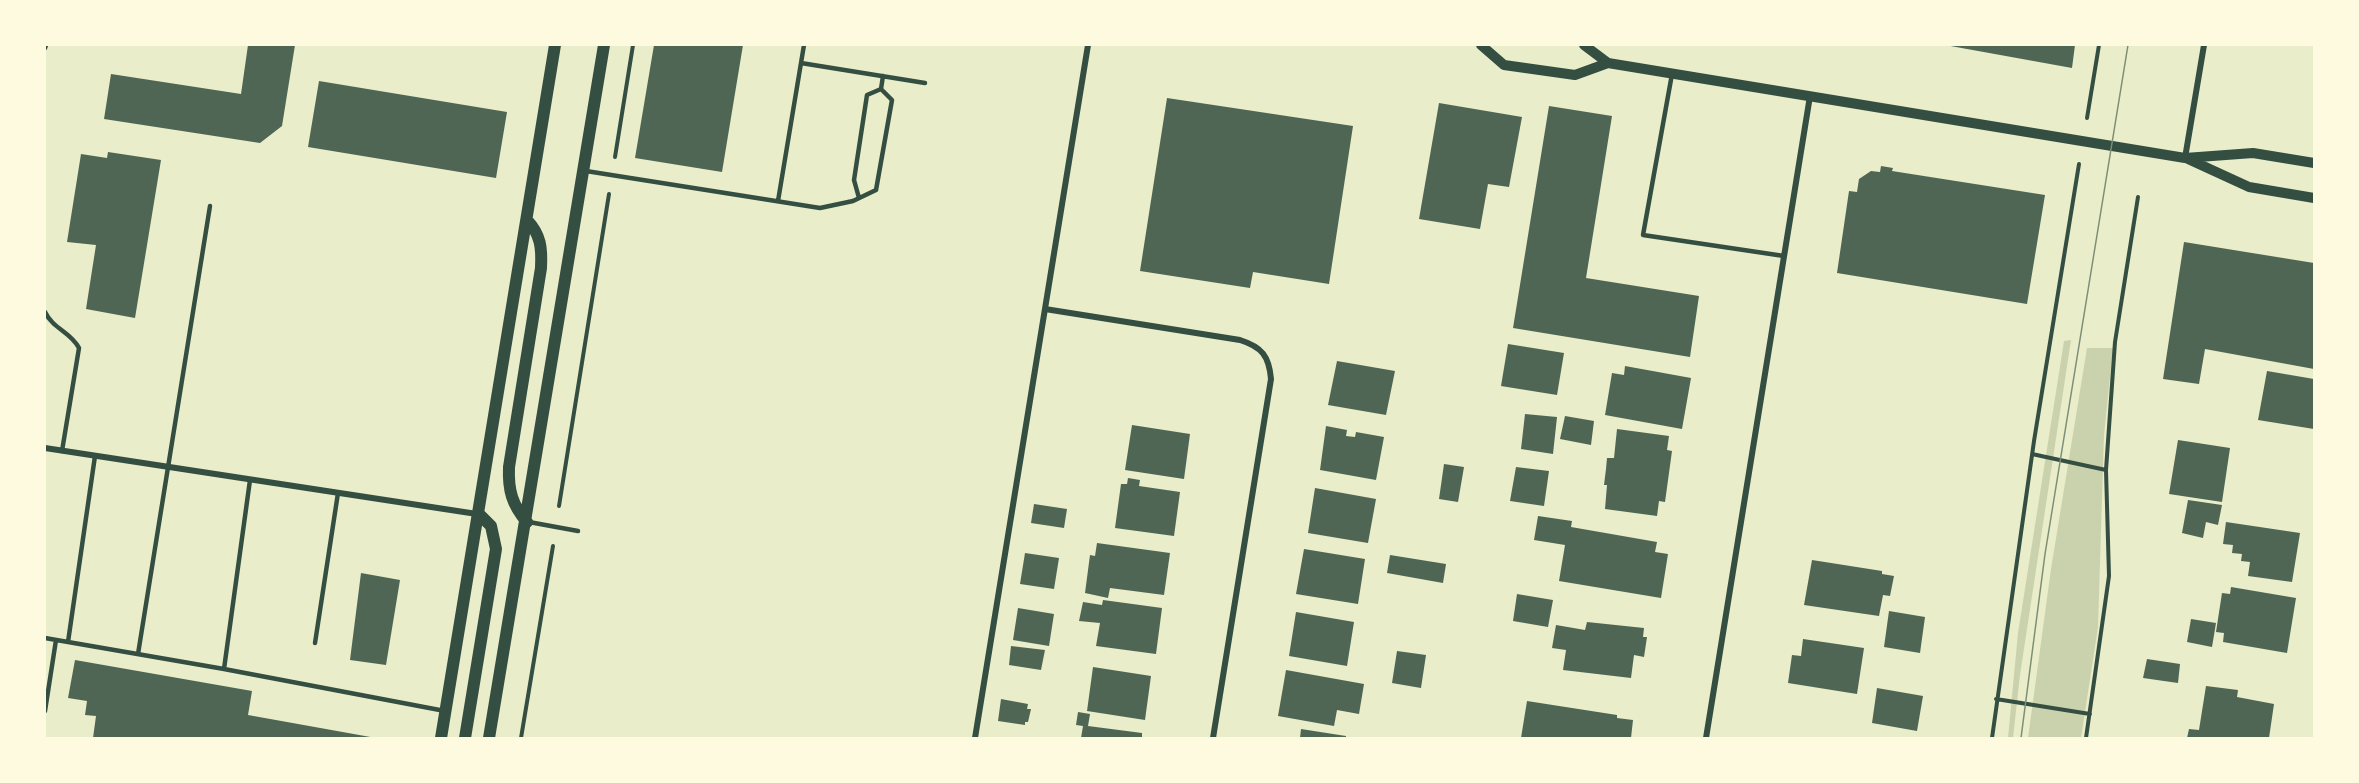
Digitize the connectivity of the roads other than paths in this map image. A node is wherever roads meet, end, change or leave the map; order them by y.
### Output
1 (555, 45) edge
2 (604, 45) edge
3 (804, 45) edge
4 (1088, 45) edge
5 (1481, 45) edge
6 (1584, 45) edge
7 (2204, 45) edge
8 (801, 63) junction
9 (1608, 63) junction
10 (1672, 74) junction
11 (883, 76) junction
12 (925, 83) dead end
13 (881, 89) junction
14 (1810, 96) junction
15 (2186, 158) junction
16 (2314, 163) edge
17 (585, 171) junction
18 (859, 198) junction
19 (2314, 198) edge
20 (778, 201) junction
21 (210, 206) dead end
22 (527, 220) junction
23 (1784, 255) junction
24 (1045, 309) junction
25 (45, 312) edge
26 (45, 448) edge
27 (62, 451) junction
28 (95, 456) junction
29 (167, 467) junction
30 (250, 480) junction
31 (338, 493) junction
32 (479, 514) junction
33 (527, 522) junction
34 (578, 531) dead end
35 (45, 638) edge
36 (56, 640) junction
37 (68, 642) junction
38 (315, 643) dead end
39 (138, 654) junction
40 (224, 669) junction
41 (45, 711) edge
42 (446, 711) junction
43 (441, 738) edge
44 (465, 738) edge
45 (489, 738) edge
46 (975, 738) edge
47 (1213, 738) edge
48 (1706, 738) edge

1 - 22 main road
2 - 17 main road
3 - 8 lane
4 - 24 street
5 - 9 street
6 - 9 street
7 - 15 street
8 - 11 lane
8 - 20 lane
9 - 10 street
10 - 14 street
10 - 23 lane
11 - 12 lane
11 - 13 lane
13 - 18 lane
13 - 18 lane
14 - 15 street
14 - 23 street
15 - 16 street
15 - 19 street
17 - 20 lane
17 - 33 main road
18 - 20 lane
21 - 29 lane
22 - 32 main road
22 - 33 main road
23 - 48 street
24 - 46 street
24 - 47 street
25 - 27 lane
26 - 27 street
27 - 28 street
28 - 29 street
28 - 37 lane
29 - 30 street
29 - 39 lane
30 - 31 street
30 - 40 lane
31 - 32 street
31 - 38 lane
32 - 42 main road
32 - 44 main road
33 - 34 lane
33 - 45 main road
35 - 36 lane
36 - 37 lane
36 - 41 lane
37 - 39 lane
39 - 40 lane
40 - 42 lane
42 - 43 main road

